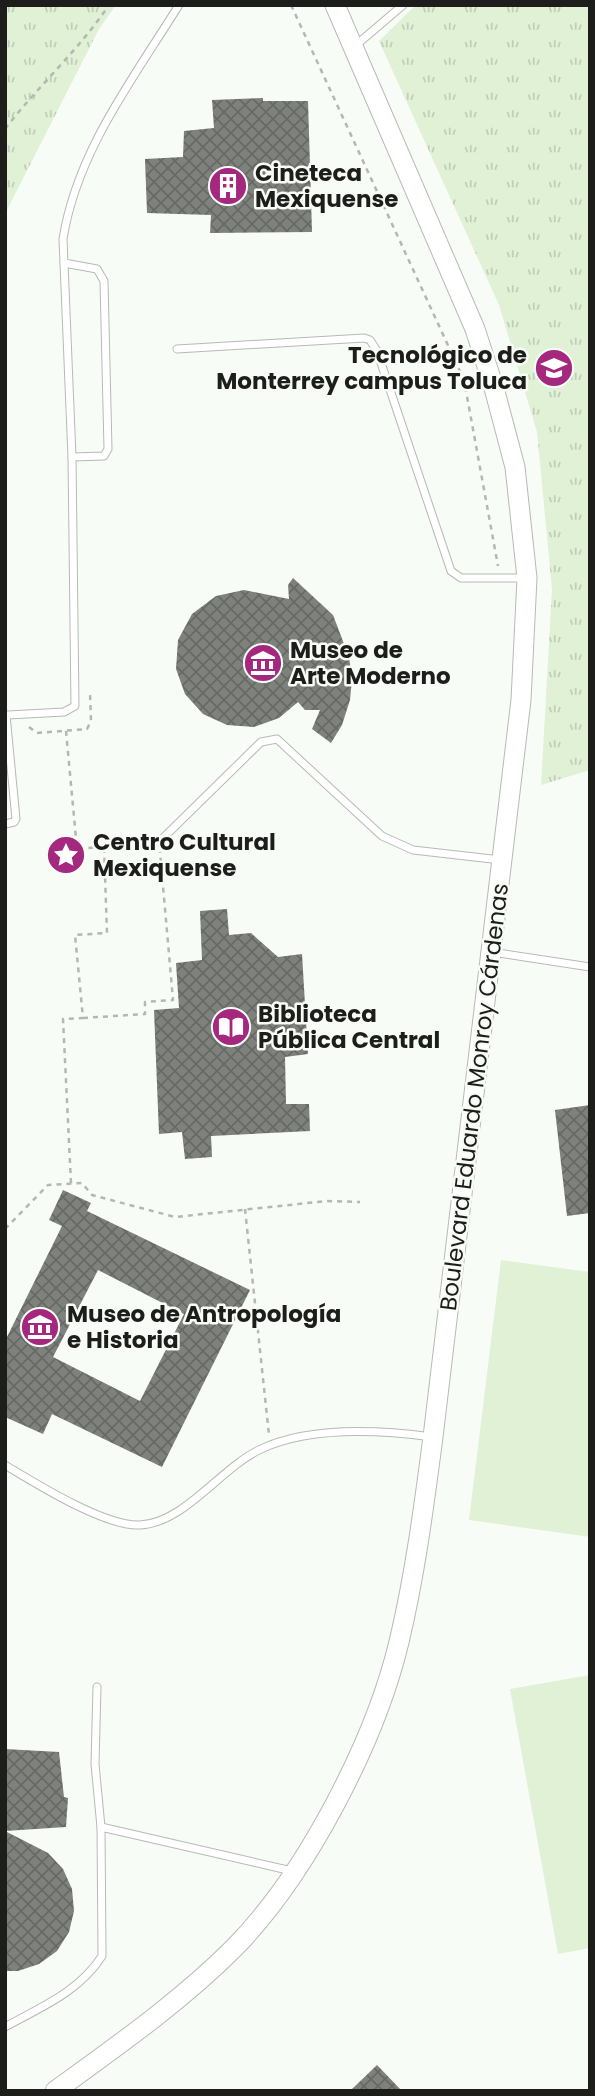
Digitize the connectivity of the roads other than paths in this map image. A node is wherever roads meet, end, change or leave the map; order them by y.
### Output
1 (179, 5) edge
2 (335, 5) edge
3 (403, 5) edge
4 (355, 46) junction
5 (64, 263) junction
6 (177, 349) dead end
7 (72, 457) junction
8 (527, 578) junction
9 (7, 715) edge
10 (5, 824) edge
11 (159, 842) road end
12 (502, 860) junction
13 (491, 952) junction
14 (590, 967) edge
15 (433, 1437) junction
16 (5, 1465) edge
17 (97, 1686) dead end
18 (101, 1827) junction
19 (296, 1872) junction
20 (5, 2028) edge
21 (55, 2091) edge

1 - 5 lane
2 - 4 main road, Boulevard Eduardo Monroy Cárdenas
3 - 4 lane
4 - 8 main road, Boulevard Eduardo Monroy Cárdenas
5 - 7 lane
5 - 7 lane
6 - 8 lane
7 - 9 lane
8 - 12 main road, Boulevard Eduardo Monroy Cárdenas
9 - 10 lane
11 - 12 lane
12 - 13 main road, Boulevard Eduardo Monroy Cárdenas
13 - 14 lane
13 - 15 main road, Boulevard Eduardo Monroy Cárdenas
15 - 16 lane
15 - 19 main road, Boulevard Eduardo Monroy Cárdenas
17 - 18 lane
18 - 19 lane
18 - 20 lane
19 - 21 main road, Boulevard Eduardo Monroy Cárdenas

